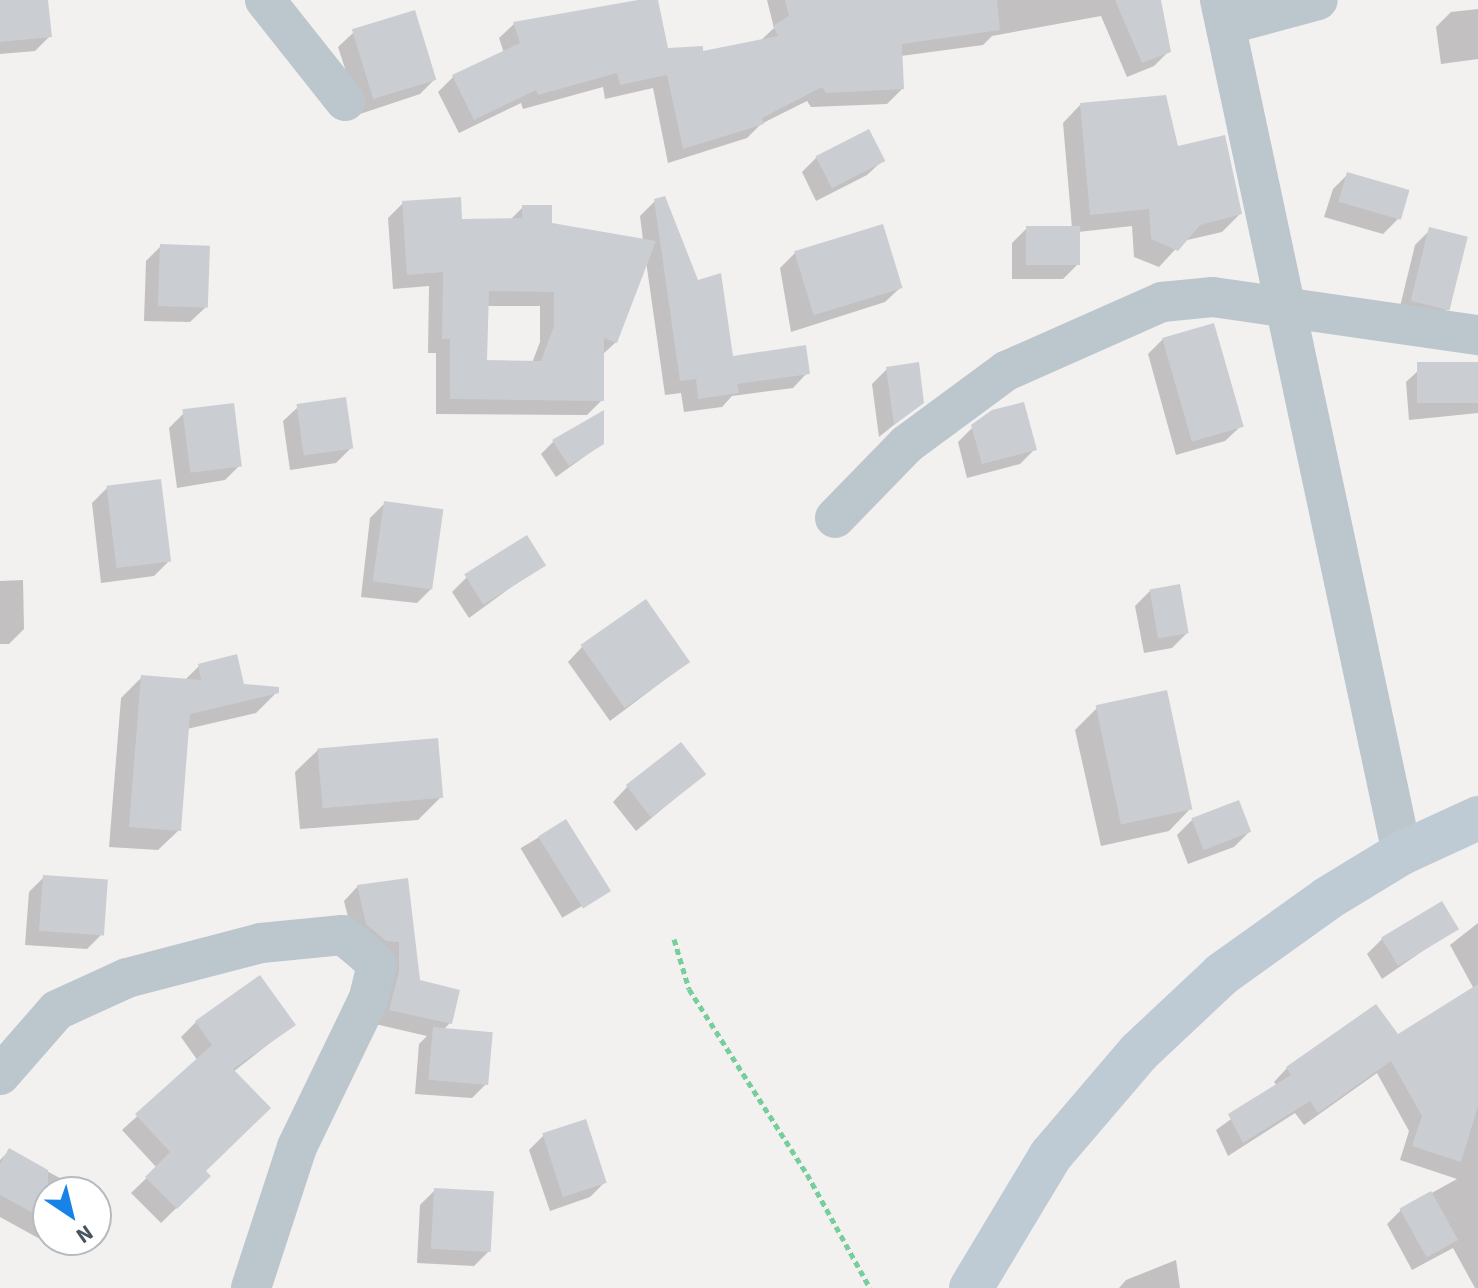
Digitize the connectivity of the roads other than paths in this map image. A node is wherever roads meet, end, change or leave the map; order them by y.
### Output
1 (265, 0) edge
2 (1318, 0) edge
3 (1223, 12) edge
4 (345, 101) dead end
5 (1287, 310) junction
6 (1478, 335) edge
7 (835, 518) dead end
8 (1478, 818) edge
9 (1402, 853) junction
10 (0, 1075) edge
11 (251, 1288) edge
12 (971, 1288) edge

1 - 4 street
2 - 3 street
3 - 5 street
5 - 6 street
5 - 7 street
5 - 9 street
8 - 9 main road
9 - 12 main road
10 - 11 street

